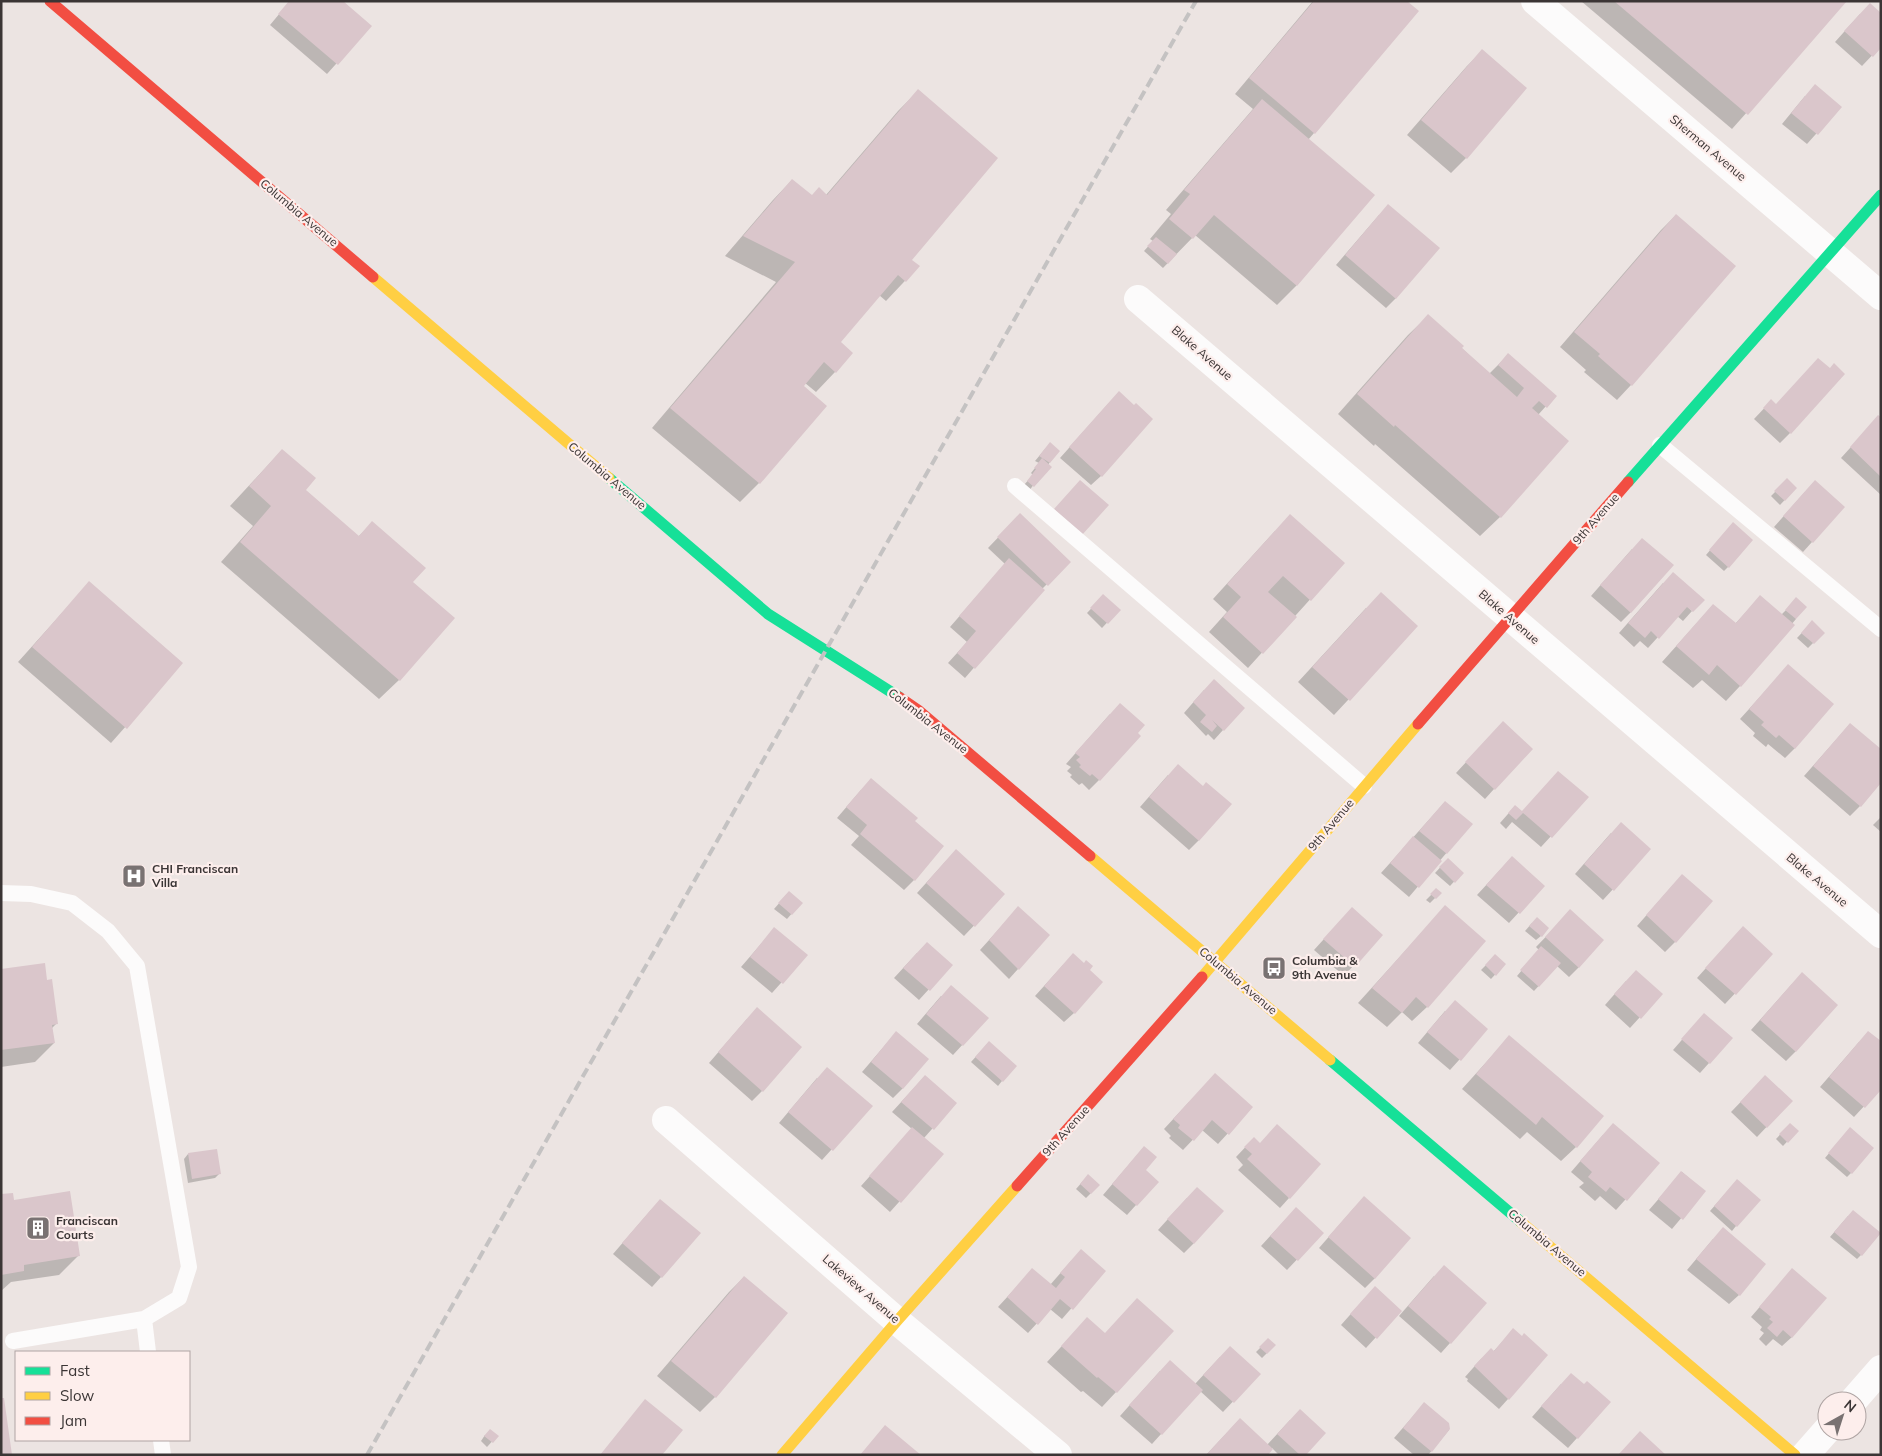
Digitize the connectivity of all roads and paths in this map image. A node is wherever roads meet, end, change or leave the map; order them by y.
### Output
1 (50, 1) edge
2 (1535, 1) edge
3 (1881, 195) edge
4 (1831, 253) junction
5 (1881, 296) edge
6 (1138, 299) dead end
7 (1660, 445) junction
8 (1015, 486) dead end
9 (1510, 618) junction
10 (1881, 629) edge
11 (1364, 786) junction
12 (1, 893) edge
13 (1881, 934) edge
14 (1215, 962) junction
15 (666, 1120) dead end
16 (144, 1319) junction
17 (897, 1321) junction
18 (13, 1341) dead end
19 (148, 1351) edge
20 (1881, 1369) edge
21 (1862, 1391) edge
22 (161, 1441) edge
23 (1817, 1441) edge
24 (163, 1455) edge
25 (782, 1455) edge
26 (1058, 1455) edge
27 (1795, 1455) edge
28 (1805, 1455) edge

1 - 14 street, Columbia Avenue
2 - 4 street, Sherman Avenue
3 - 4 street, 9th Avenue
4 - 5 street, Sherman Avenue
4 - 7 street, 9th Avenue
6 - 9 street, Blake Avenue
7 - 9 street, 9th Avenue
7 - 10 lane
8 - 11 lane
9 - 11 street, 9th Avenue
9 - 13 street, Blake Avenue
11 - 14 street, 9th Avenue
12 - 16 lane
14 - 17 street, 9th Avenue
14 - 27 street, Columbia Avenue
15 - 17 street, Lakeview Avenue
16 - 18 lane
16 - 19 lane
17 - 25 street, 9th Avenue
17 - 26 street, Lakeview Avenue
20 - 21 street
22 - 24 lane
23 - 28 street

